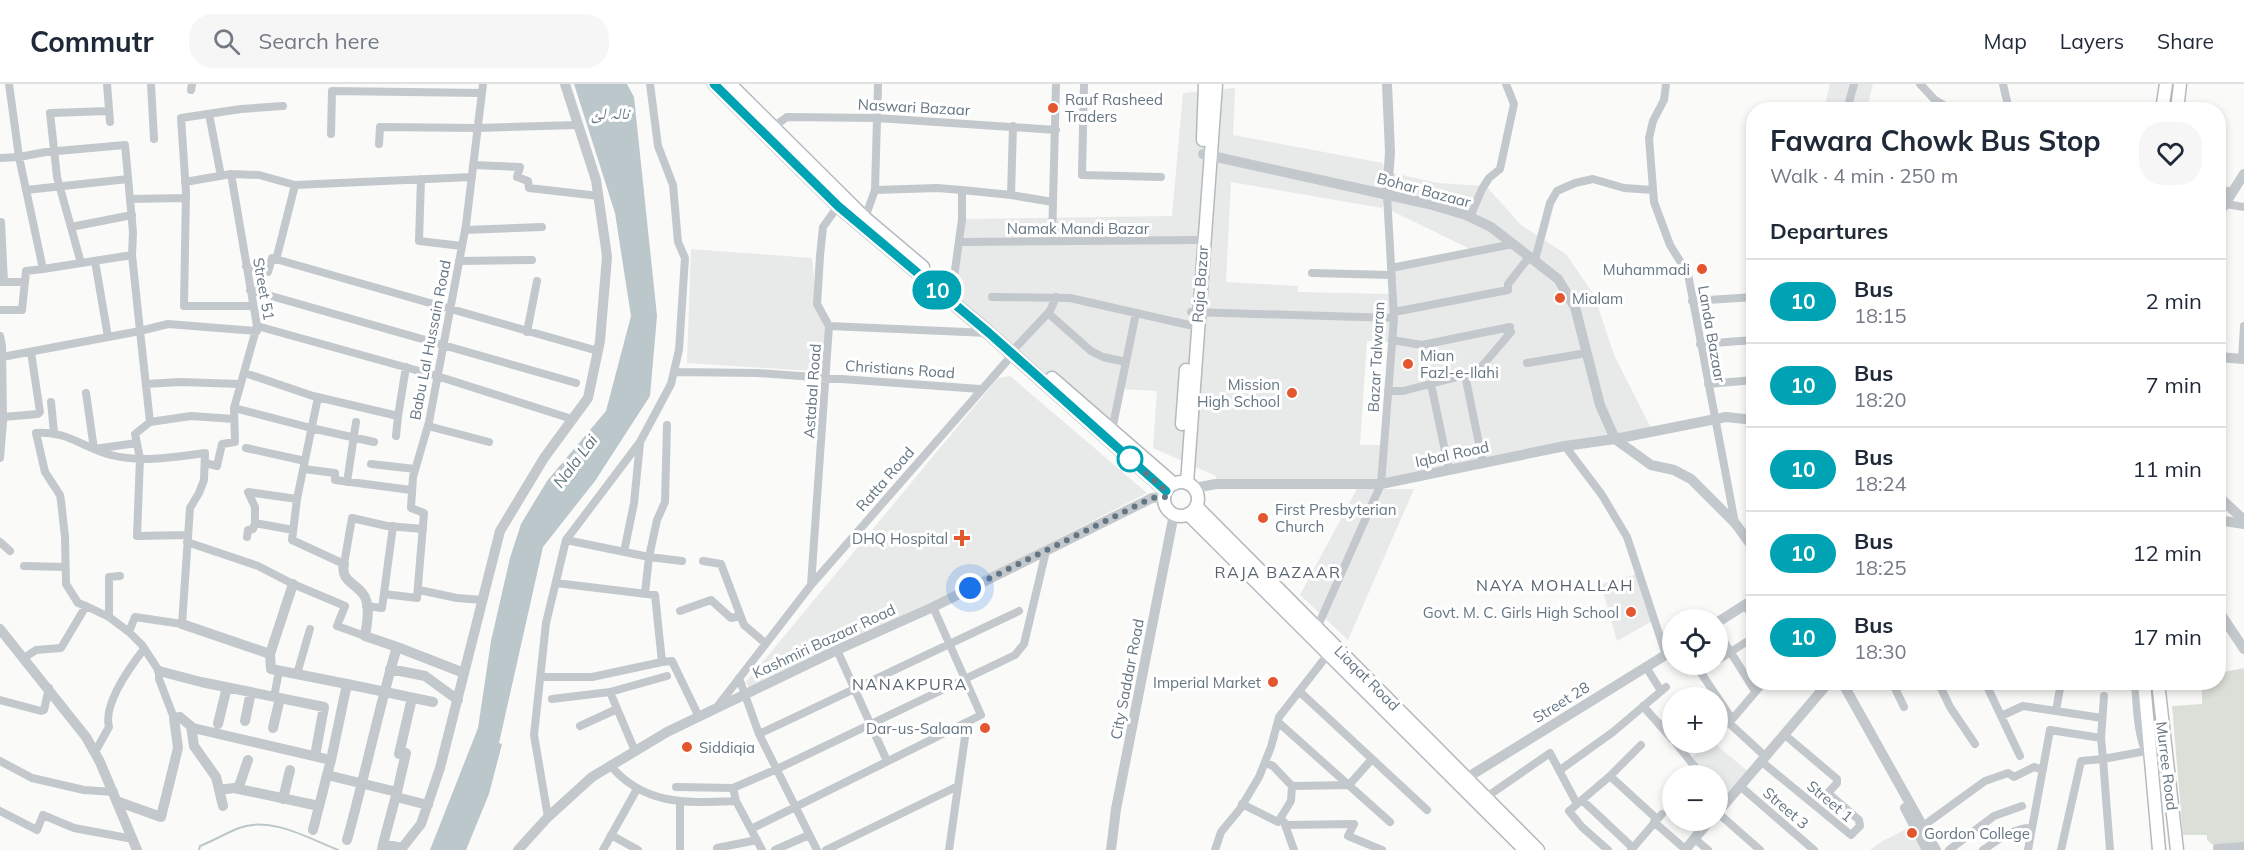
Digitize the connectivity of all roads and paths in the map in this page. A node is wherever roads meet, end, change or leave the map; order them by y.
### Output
1 (9, 84) edge
2 (107, 84) edge
3 (151, 84) edge
4 (565, 84) edge
5 (650, 84) edge
6 (714, 84) edge
7 (730, 84) edge
8 (878, 84) edge
9 (1056, 84) edge
10 (1084, 84) edge
11 (1205, 84) edge
12 (1216, 84) edge
13 (1387, 84) edge
14 (1506, 84) edge
15 (1666, 84) edge
16 (1854, 84) edge
17 (1920, 84) edge
18 (2004, 84) edge
19 (2166, 84) edge
20 (2180, 84) edge
21 (482, 89) edge
22 (1849, 102) edge
23 (1938, 102) edge
24 (2007, 102) edge
25 (2163, 102) edge
26 (2178, 102) edge
27 (283, 106) dead end
28 (109, 111) junction
29 (209, 114) junction
30 (877, 118) junction
31 (110, 122) dead end
32 (578, 125) junction
33 (1013, 126) junction
34 (773, 127) junction
35 (477, 128) junction
36 (1056, 130) junction
37 (331, 134) dead end
38 (154, 139) dead end
39 (379, 144) dead end
40 (55, 151) junction
41 (1206, 154) junction
42 (19, 157) junction
43 (0, 158) edge
44 (473, 165) junction
45 (2244, 174) edge
46 (226, 175) junction
47 (472, 177) junction
48 (1161, 177) dead end
49 (128, 179) junction
50 (421, 179) junction
51 (185, 182) junction
52 (296, 185) junction
53 (59, 186) junction
54 (962, 189) junction
55 (26, 190) junction
56 (875, 190) junction
57 (1653, 190) junction
58 (2226, 191) edge
59 (2232, 192) junction
60 (1011, 195) junction
61 (1387, 195) junction
62 (598, 196) junction
63 (185, 198) junction
64 (130, 199) junction
65 (1053, 202) junction
66 (2226, 204) joint
67 (838, 206) junction
68 (2244, 207) edge
69 (132, 214) junction
70 (1470, 217) junction
71 (862, 221) junction
72 (1, 222) edge
73 (71, 227) junction
74 (542, 227) dead end
75 (465, 230) junction
76 (1196, 240) junction
77 (1052, 241) junction
78 (959, 242) junction
79 (1513, 244) junction
80 (462, 246) junction
81 (132, 255) junction
82 (1532, 258) junction
83 (276, 260) junction
84 (532, 260) dead end
85 (95, 261) junction
86 (459, 261) junction
87 (81, 263) junction
88 (246, 266) junction
89 (43, 268) junction
90 (1391, 271) junction
91 (1312, 273) dead end
92 (537, 281) dead end
93 (2, 282) edge
94 (25, 282) junction
95 (250, 290) junction
96 (952, 292) junction
97 (992, 297) dead end
98 (1056, 297) junction
99 (1746, 298) edge
100 (1692, 301) junction
101 (253, 306) junction
102 (449, 309) junction
103 (0, 310) edge
104 (1194, 312) junction
105 (1048, 313) junction
106 (1136, 313) junction
107 (1394, 315) junction
108 (1190, 325) junction
109 (829, 326) junction
110 (2244, 326) edge
111 (257, 329) junction
112 (140, 331) junction
113 (527, 332) junction
114 (989, 333) junction
115 (0, 336) edge
116 (108, 337) junction
117 (1392, 340) junction
118 (1746, 341) edge
119 (1700, 344) junction
120 (443, 346) junction
121 (1014, 350) junction
122 (598, 351) junction
123 (31, 352) junction
124 (1587, 353) junction
125 (2, 357) junction
126 (2226, 358) edge
127 (2243, 359) edge
128 (1126, 362) junction
129 (1527, 363) dead end
130 (406, 367) junction
131 (674, 372) junction
132 (245, 373) junction
133 (1465, 375) junction
134 (437, 376) junction
135 (827, 377) junction
136 (1746, 381) edge
137 (146, 384) junction
138 (240, 384) junction
139 (576, 384) dead end
140 (1431, 384) junction
141 (1708, 384) junction
142 (1, 387) edge
143 (980, 389) junction
144 (1388, 391) junction
145 (86, 393) dead end
146 (318, 397) junction
147 (51, 402) dead end
148 (234, 408) junction
149 (398, 416) junction
150 (234, 419) junction
151 (572, 419) junction
152 (1746, 419) edge
153 (2, 421) edge
154 (1714, 421) junction
155 (150, 422) junction
156 (356, 422) dead end
157 (1746, 424) edge
158 (667, 425) dead end
159 (428, 426) junction
160 (311, 428) junction
161 (1112, 430) junction
162 (54, 433) junction
163 (396, 436) dead end
164 (354, 438) junction
165 (1615, 439) junction
166 (374, 442) dead end
167 (489, 442) dead end
168 (640, 442) junction
169 (137, 443) junction
170 (1565, 446) junction
171 (246, 448) dead end
172 (94, 449) junction
173 (205, 453) junction
174 (220, 453) junction
175 (0, 458) edge
176 (140, 458) junction
177 (205, 463) junction
178 (1483, 463) junction
179 (371, 464) dead end
180 (304, 465) junction
181 (415, 469) junction
182 (1449, 470) junction
183 (347, 482) junction
184 (1381, 484) junction
185 (1178, 488) junction
186 (411, 490) junction
187 (297, 499) junction
188 (2226, 504) edge
189 (2226, 509) edge
190 (1192, 510) junction
191 (1174, 514) junction
192 (2226, 521) edge
193 (2244, 522) edge
194 (255, 523) junction
195 (1735, 523) junction
196 (393, 526) junction
197 (423, 529) junction
198 (293, 530) junction
199 (247, 537) dead end
200 (187, 538) junction
201 (1746, 538) edge
202 (566, 540) junction
203 (0, 542) edge
204 (10, 550) dead end
205 (1046, 551) junction
206 (624, 552) junction
207 (650, 557) junction
208 (682, 561) dead end
209 (703, 561) dead end
210 (344, 564) junction
211 (24, 566) dead end
212 (65, 567) junction
213 (120, 576) dead end
214 (556, 583) junction
215 (292, 584) junction
216 (811, 585) junction
217 (418, 590) junction
218 (645, 593) junction
219 (384, 594) junction
220 (483, 600) junction
221 (1746, 604) edge
222 (86, 606) junction
223 (366, 606) junction
224 (933, 607) junction
225 (680, 611) dead end
226 (1019, 611) dead end
227 (740, 616) junction
228 (1728, 616) edge
229 (109, 617) junction
230 (2226, 622) edge
231 (182, 624) junction
232 (1317, 628) junction
233 (0, 629) edge
234 (310, 629) dead end
235 (1662, 631) edge
236 (129, 632) junction
237 (365, 636) junction
238 (1746, 642) edge
239 (765, 644) junction
240 (948, 644) junction
241 (397, 647) junction
242 (1728, 648) edge
243 (144, 649) junction
244 (2244, 649) edge
245 (837, 650) junction
246 (1730, 651) junction
247 (1329, 653) junction
248 (270, 654) junction
249 (24, 658) junction
250 (1662, 658) edge
251 (662, 662) junction
252 (1646, 667) junction
253 (390, 669) junction
254 (159, 671) junction
255 (279, 671) junction
256 (464, 673) junction
257 (297, 674) junction
258 (1702, 675) edge
259 (667, 676) dead end
260 (541, 677) junction
261 (1746, 677) edge
262 (739, 678) junction
263 (965, 679) junction
264 (347, 684) junction
265 (227, 687) junction
266 (49, 688) junction
267 (853, 689) junction
268 (1823, 690) edge
269 (1838, 690) edge
270 (1846, 690) edge
271 (1896, 690) edge
272 (1942, 690) edge
273 (1989, 690) edge
274 (2060, 690) edge
275 (2137, 690) edge
276 (2145, 690) edge
277 (2159, 690) edge
278 (2165, 690) edge
279 (1299, 691) junction
280 (251, 692) junction
281 (383, 692) junction
282 (610, 692) junction
283 (1755, 692) edge
284 (746, 694) junction
285 (2104, 696) dead end
286 (277, 698) junction
287 (412, 698) junction
288 (552, 699) dead end
289 (0, 700) edge
290 (458, 700) junction
291 (433, 702) dead end
292 (1643, 706) junction
293 (1904, 707) dead end
294 (617, 710) junction
295 (715, 710) junction
296 (2056, 711) junction
297 (2001, 716) junction
298 (699, 717) junction
299 (174, 718) junction
300 (2102, 718) junction
301 (1732, 719) junction
302 (245, 721) dead end
303 (1278, 722) junction
304 (967, 723) junction
305 (218, 724) dead end
306 (870, 725) junction
307 (191, 726) junction
308 (580, 726) dead end
309 (1661, 726) edge
310 (273, 728) dead end
311 (759, 734) junction
312 (1785, 735) junction
313 (2101, 738) junction
314 (2164, 742) junction
315 (1975, 744) dead end
316 (1641, 745) dead end
317 (635, 751) junction
318 (2146, 751) junction
319 (95, 752) junction
320 (1684, 753) edge
321 (315, 756) junction
322 (2020, 756) dead end
323 (1372, 759) junction
324 (1764, 759) junction
325 (2103, 759) junction
326 (248, 760) dead end
327 (331, 760) junction
328 (0, 761) edge
329 (887, 761) junction
330 (1266, 763) junction
331 (2152, 764) junction
332 (610, 765) junction
333 (1693, 765) edge
334 (777, 769) junction
335 (290, 770) dead end
336 (1560, 770) junction
337 (2043, 770) junction
338 (327, 775) junction
339 (1610, 776) junction
340 (1466, 779) junction
341 (363, 784) junction
342 (1348, 785) junction
343 (958, 786) junction
344 (1292, 786) junction
345 (1740, 786) junction
346 (676, 787) dead end
347 (733, 788) junction
348 (238, 789) junction
349 (637, 789) junction
350 (219, 790) junction
351 (396, 795) junction
352 (116, 797) junction
353 (1485, 798) junction
354 (283, 799) junction
355 (1728, 800) edge
356 (680, 801) junction
357 (736, 801) junction
358 (1579, 802) junction
359 (1242, 804) junction
360 (428, 805) junction
361 (223, 806) dead end
362 (319, 806) junction
363 (2022, 806) dead end
364 (795, 807) junction
365 (1427, 810) dead end
366 (0, 811) edge
367 (1282, 816) junction
368 (548, 817) junction
369 (1658, 819) junction
370 (1728, 821) edge
371 (1390, 822) dead end
372 (1285, 825) junction
373 (1923, 826) junction
374 (2032, 828) junction
375 (751, 829) junction
376 (313, 830) dead end
377 (1701, 831) edge
378 (611, 835) junction
379 (809, 835) junction
380 (1695, 839) junction
381 (347, 840) dead end
382 (757, 840) junction
383 (135, 845) edge
384 (2244, 846) edge
385 (383, 847) edge
386 (1993, 847) edge
387 (1631, 848) edge
388 (2217, 848) dead end
389 (1605, 849) edge
390 (518, 850) edge
391 (603, 850) edge
392 (638, 850) edge
393 (680, 850) edge
394 (718, 850) edge
395 (762, 850) edge
396 (775, 850) edge
397 (817, 850) edge
398 (826, 850) edge
399 (950, 850) edge
400 (1111, 850) edge
401 (1215, 850) edge
402 (1294, 850) edge
403 (1382, 850) edge
404 (1525, 850) edge
405 (1538, 850) edge
406 (1685, 850) edge
407 (1708, 850) edge
408 (1760, 850) edge
409 (1814, 850) edge
410 (1927, 850) edge
411 (1936, 850) edge
412 (1949, 850) edge
413 (1983, 850) edge
414 (2028, 850) edge
415 (2061, 850) edge
416 (2110, 850) edge
417 (2159, 850) edge
418 (2177, 850) edge

1 - 42 street
2 - 28 street
3 - 38 street
4 - 32 street
5 - 131 street
6 - 67 main road
7 - 34 main road
8 - 30 street
9 - 36 street
10 - 48 street
11 - 41 main road
12 - 41 main road, Raja Bazar
13 - 61 street
14 - 70 street
15 - 57 street, Landa Bazaar
16 - 22 street
17 - 23 street
18 - 24 street
19 - 25 main road
20 - 26 main road
21 - 35 street, Babu Lal Hussain Road
21 - 37 street
27 - 29 street
28 - 31 street
28 - 40 street
29 - 46 street, Street 51
29 - 51 street
30 - 33 street, Naswari Bazaar
30 - 34 street, Naswari Bazaar
30 - 56 street
32 - 35 street
32 - 62 street
33 - 36 street, Naswari Bazaar
33 - 60 street
34 - 71 main road
35 - 39 street
35 - 44 street, Babu Lal Hussain Road
36 - 65 street
40 - 42 street
40 - 49 street
40 - 53 street
41 - 61 street, Bohar Bazaar
41 - 76 main road
41 - 104 main road, Raja Bazar
42 - 43 street
42 - 55 street
44 - 47 street, Babu Lal Hussain Road
44 - 62 street
45 - 59 street
46 - 51 street
46 - 52 street
46 - 88 street, Street 51
47 - 50 street
47 - 75 street, Babu Lal Hussain Road
49 - 53 street
49 - 64 street
50 - 52 street
50 - 80 street
51 - 63 street
52 - 83 street
53 - 55 street
53 - 73 street
54 - 56 street
54 - 60 street
54 - 78 street
55 - 89 street
56 - 71 street
57 - 82 street
57 - 100 street, Landa Bazaar
58 - 59 street
59 - 66 street
60 - 65 street
61 - 70 street, Bohar Bazaar
61 - 90 street, Bazar Talwaran
62 - 122 street
63 - 64 street
63 - 101 street
64 - 69 street
65 - 77 street
66 - 68 street
67 - 71 main road
67 - 109 street, Astabal Road
69 - 73 street
69 - 81 street
70 - 79 street, Bohar Bazaar
71 - 96 main road
71 - 114 main road
72 - 93 street
73 - 87 street
74 - 75 street
75 - 80 street, Babu Lal Hussain Road
76 - 77 street, Namak Mandi Bazar
76 - 104 main road
77 - 78 street, Namak Mandi Bazar
78 - 96 street
79 - 82 street, Bohar Bazaar
79 - 90 street
80 - 86 street, Babu Lal Hussain Road
81 - 85 street
81 - 112 street
82 - 107 street
82 - 124 street, Bohar Bazaar
83 - 88 street
83 - 102 street
84 - 86 street
85 - 87 street
85 - 116 street
86 - 102 street, Babu Lal Hussain Road
87 - 89 street
88 - 95 street, Street 51
89 - 94 street
90 - 91 street
90 - 107 street, Bazar Talwaran
92 - 113 street
93 - 94 street
94 - 103 street
95 - 101 street, Street 51
95 - 120 street
96 - 121 main road
97 - 98 street
98 - 105 street, Ratta Road
98 - 106 street
99 - 100 street
100 - 119 street, Landa Bazaar
101 - 111 street, Street 51
102 - 113 street
102 - 120 street, Babu Lal Hussain Road
104 - 107 street
104 - 108 main road
104 - 185 main road, Raja Bazar
105 - 121 street, Ratta Road
105 - 128 street
106 - 108 street
106 - 128 street
107 - 117 street, Bazar Talwaran
108 - 185 main road
109 - 114 street
109 - 135 street, Astabal Road
110 - 127 street
111 - 112 street
111 - 130 street
111 - 132 street, Street 51
112 - 116 street
112 - 137 street
113 - 122 street
114 - 121 main road
115 - 125 street
116 - 123 street
117 - 133 street
117 - 144 street, Bazar Talwaran
118 - 119 street
119 - 141 street, Landa Bazaar
120 - 134 street, Babu Lal Hussain Road
120 - 139 street
121 - 143 street, Ratta Road
121 - 161 main road
121 - 185 main road
122 - 151 street
123 - 125 street
123 - 153 street
124 - 129 street
124 - 165 street, Bohar Bazaar
125 - 142 street
126 - 127 street
128 - 161 street
130 - 134 street
130 - 149 street
131 - 135 street, Christians Road
131 - 168 street
132 - 138 street, Street 51
132 - 146 street
133 - 140 street
133 - 178 street
134 - 151 street
134 - 159 street, Babu Lal Hussain Road
135 - 143 street, Christians Road
135 - 216 street, Astabal Road
136 - 141 street
137 - 138 street
137 - 155 street
138 - 148 street, Street 51
140 - 144 street
140 - 182 street
141 - 154 street, Landa Bazaar
142 - 153 street
143 - 216 street, Ratta Road
144 - 184 street, Bazar Talwaran
145 - 172 street
146 - 149 street
146 - 160 street
147 - 162 street
148 - 150 street, Street 51
148 - 160 street
149 - 163 street
150 - 155 street
150 - 174 street, Street 51
151 - 220 street
152 - 154 street, Iqbal Road
153 - 175 street
154 - 157 street, Iqbal Road
154 - 165 street, Iqbal Road
154 - 195 street, Landa Bazaar
155 - 169 street
156 - 164 street
158 - 207 street
159 - 167 street
159 - 181 street, Babu Lal Hussain Road
160 - 164 street
160 - 180 street
161 - 185 main road
162 - 172 street
162 - 212 street
164 - 166 street
164 - 183 street
165 - 170 street, Iqbal Road
165 - 195 street
168 - 202 street
168 - 206 street
169 - 172 street
169 - 176 street
170 - 178 street, Iqbal Road
170 - 235 street
171 - 180 street
172 - 176 street
173 - 174 street
173 - 176 street
173 - 177 street
174 - 177 street
176 - 200 street
177 - 200 street
178 - 182 street, Iqbal Road
179 - 181 street
180 - 183 street
180 - 187 street
181 - 186 street, Babu Lal Hussain Road
182 - 184 street, Iqbal Road
183 - 186 street
184 - 185 street, Iqbal Road
184 - 232 street, Bazar Talwaran
185 - 190 main road
185 - 191 main road
185 - 205 street, Kashmiri Bazaar Road
186 - 197 street
187 - 194 street
187 - 198 street
188 - 193 street
189 - 193 street
190 - 191 main road
190 - 232 main road, Liaqat Road
190 - 247 main road, Liaqat Road
191 - 400 street, City Saddar Road
192 - 193 street
194 - 198 street
194 - 199 street
195 - 201 street
196 - 197 street
196 - 210 street
196 - 219 street
197 - 217 street
198 - 210 street
200 - 215 street
200 - 231 street
202 - 206 street
202 - 214 street
203 - 204 street
205 - 224 street, Kashmiri Bazaar Road
205 - 263 street
206 - 207 street
207 - 208 street
207 - 218 street
209 - 227 street
210 - 223 street
211 - 212 street
212 - 222 street
213 - 229 street
214 - 218 street
214 - 260 street
215 - 237 street
215 - 248 street
216 - 239 street, Ratta Road
217 - 219 street
217 - 220 street
218 - 251 street
219 - 223 street
220 - 256 street
221 - 228 street
222 - 229 street
222 - 249 street
223 - 237 street
224 - 240 street
224 - 245 street, Kashmiri Bazaar Road
225 - 227 street
226 - 240 street
227 - 239 street
229 - 236 street
230 - 244 street
231 - 236 street
231 - 248 street
232 - 340 main road, Liaqat Road
233 - 249 street
234 - 257 street
236 - 243 street
237 - 241 street
238 - 246 street
239 - 262 street, Ratta Road
240 - 263 street
240 - 267 street
241 - 253 street
241 - 256 street
242 - 246 street
243 - 254 street
243 - 319 street
245 - 267 street
245 - 284 street, Kashmiri Bazaar Road
246 - 261 street
247 - 279 street
247 - 404 main road, Liaqat Road
248 - 255 street
249 - 266 street
250 - 252 street, Street 28
251 - 260 street
251 - 298 street
252 - 292 street
252 - 340 street, Street 28
253 - 281 street
253 - 290 street
254 - 265 street
254 - 299 street
255 - 257 street
255 - 286 street
256 - 290 street
257 - 264 street
258 - 301 street
259 - 282 street
260 - 368 street
262 - 284 street
262 - 295 street, Ratta Road
263 - 304 street
263 - 306 street
264 - 281 street
264 - 327 street
265 - 280 street
265 - 305 street
266 - 289 street
266 - 319 street
267 - 306 street
267 - 311 street
268 - 312 street
269 - 410 street
270 - 373 street
271 - 293 street
272 - 315 street
273 - 297 street
274 - 296 street
275 - 318 street
276 - 331 main road, Murree Road
277 - 314 main road, Murree Road
278 - 314 street
279 - 303 street
279 - 323 street
280 - 286 street
280 - 302 street
281 - 287 street
281 - 341 street
282 - 288 street
282 - 294 street
283 - 301 street
284 - 295 street, Kashmiri Bazaar Road
284 - 311 street
285 - 300 street
286 - 310 street
286 - 321 street
287 - 291 street
287 - 351 street
290 - 360 street
292 - 309 street
292 - 336 street
294 - 308 street
294 - 317 street
295 - 298 street, Kashmiri Bazaar Road
296 - 297 street
296 - 300 street
297 - 322 street
298 - 317 street, Kashmiri Bazaar Road
299 - 307 street
299 - 352 street
300 - 313 street
301 - 324 street
303 - 330 street
303 - 342 street
304 - 329 street
304 - 343 street
306 - 329 street
306 - 334 street
307 - 321 street
307 - 350 street
311 - 334 street
312 - 324 street
312 - 324 street, Street 1
313 - 325 street
313 - 337 street
314 - 418 main road, Murree Road
316 - 339 street
317 - 332 street, Kashmiri Bazaar Road
318 - 325 street
318 - 331 street
319 - 352 street
320 - 333 street
321 - 327 street
323 - 342 street
323 - 365 street
324 - 345 street
325 - 415 street
325 - 416 street
326 - 348 street
327 - 338 street
328 - 352 street
329 - 364 street
330 - 344 street
330 - 359 street
331 - 417 main road, Murree Road
332 - 349 street
332 - 368 street, Kashmiri Bazaar Road
334 - 347 street
334 - 364 street
335 - 354 street
336 - 353 street
336 - 358 street
337 - 373 street
337 - 374 street
338 - 341 street
338 - 362 street
339 - 358 street
339 - 369 street
340 - 353 main road, Liaqat Road
341 - 351 street
341 - 381 street
342 - 344 street
342 - 371 street
343 - 398 street
343 - 399 street
344 - 367 street
345 - 355 street
345 - 409 street, Street 3
346 - 347 street
347 - 357 street
348 - 350 street
348 - 354 street
349 - 356 street
349 - 378 street
350 - 361 street
351 - 360 street
351 - 385 street
352 - 383 street
353 - 405 main road, Liaqat Road
354 - 362 street
356 - 357 street
356 - 393 street
357 - 375 street
358 - 387 street
358 - 389 street
359 - 367 street
359 - 401 street
360 - 385 street
362 - 376 street
363 - 412 street
364 - 375 street
364 - 379 street
366 - 383 street
367 - 372 street
368 - 390 street, Kashmiri Bazaar Road
369 - 387 street
369 - 406 street
370 - 408 street
372 - 402 street
372 - 403 street
373 - 411 street
374 - 386 street
374 - 414 street
375 - 382 street
377 - 380 street
378 - 391 street
378 - 392 street
379 - 396 street
379 - 397 street
380 - 406 street
380 - 407 street
382 - 394 street
382 - 395 street
384 - 388 street
386 - 413 street

